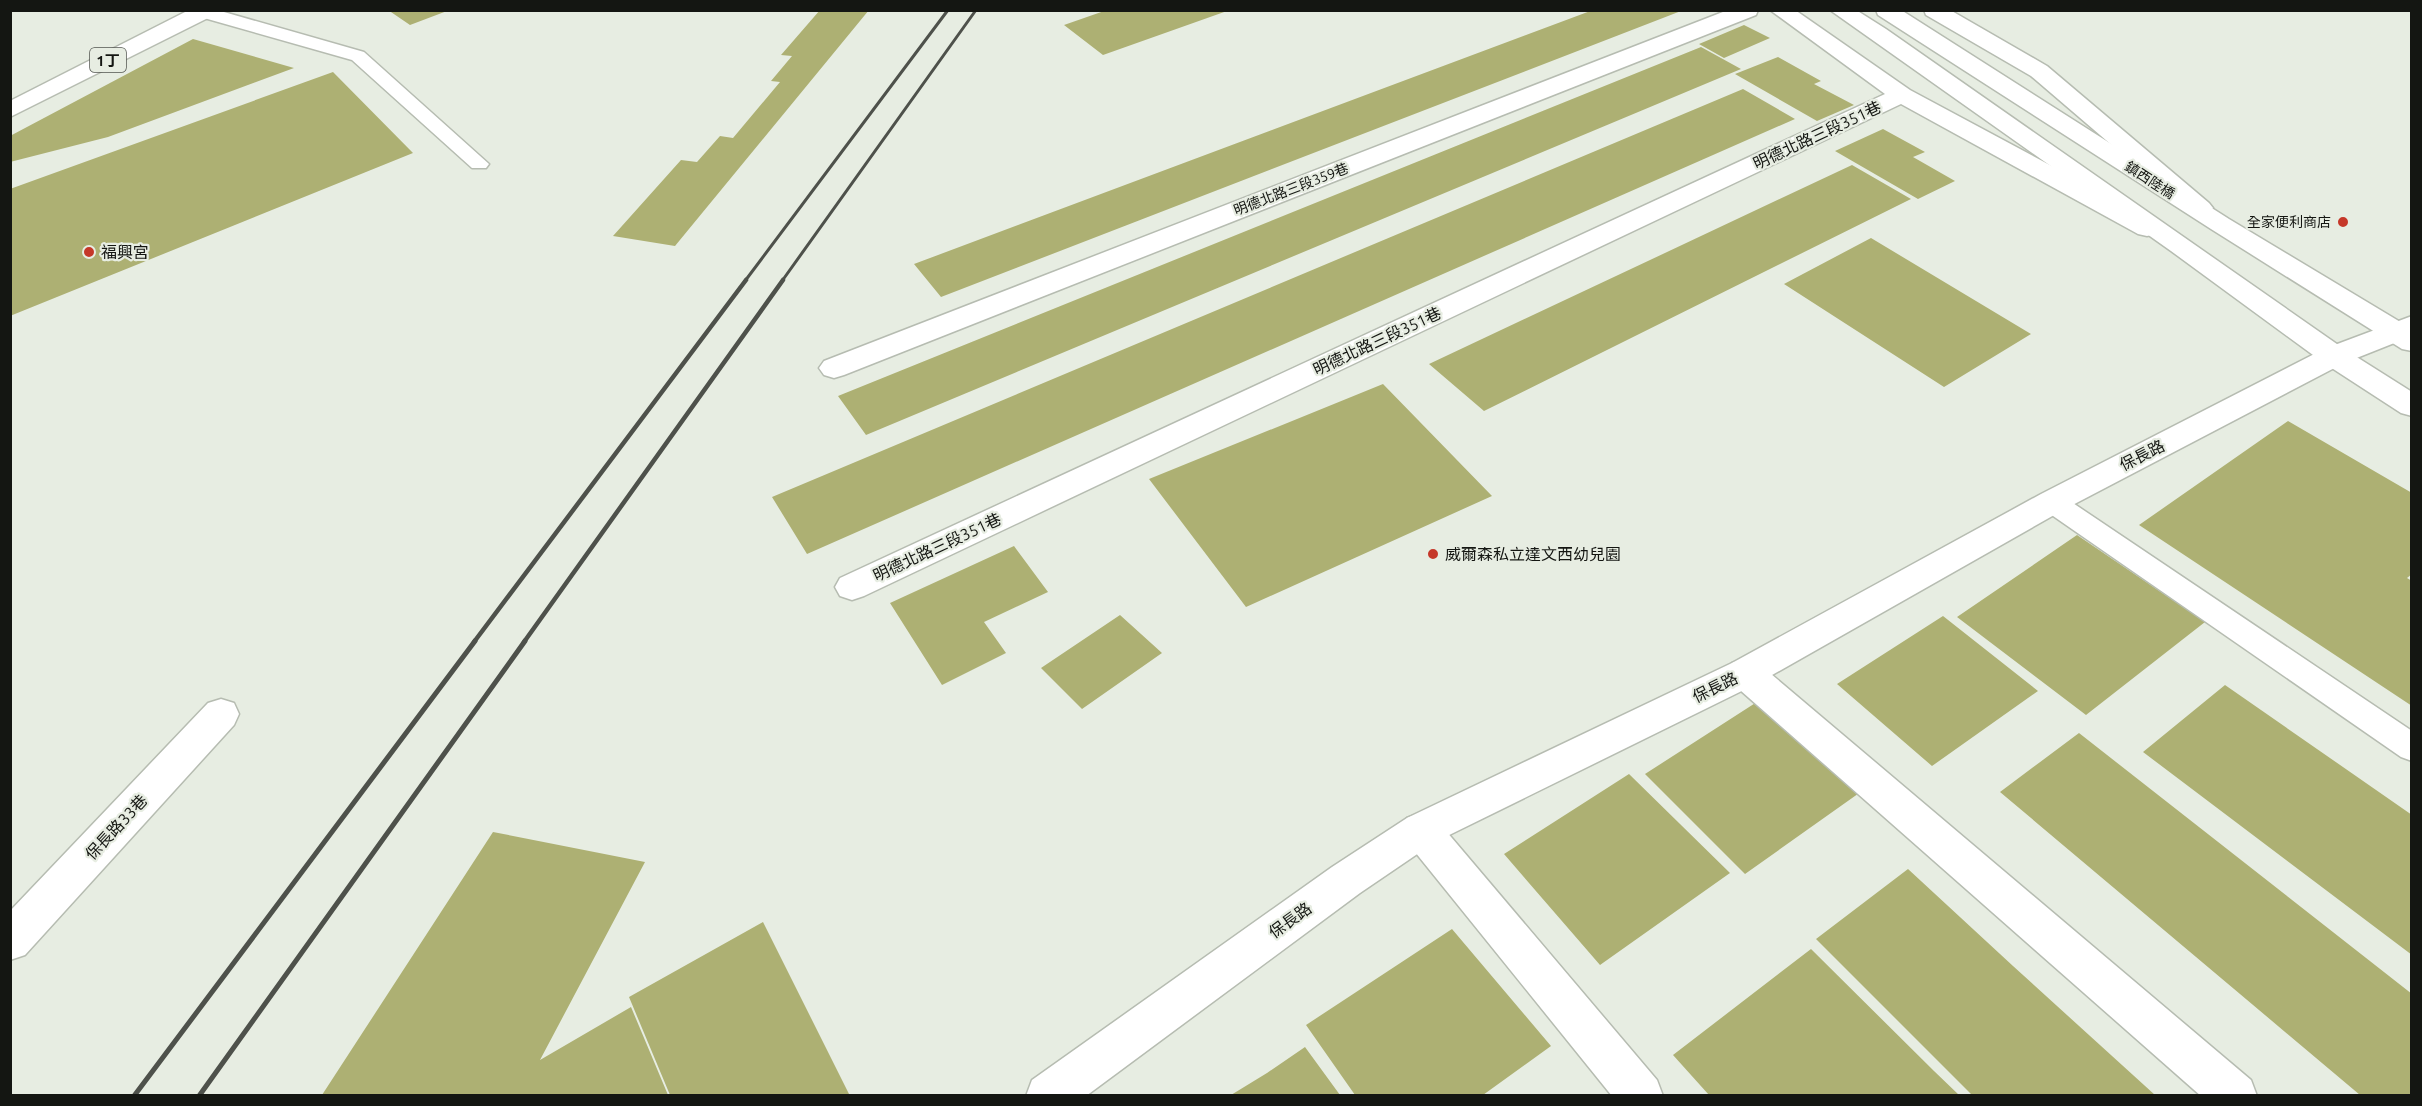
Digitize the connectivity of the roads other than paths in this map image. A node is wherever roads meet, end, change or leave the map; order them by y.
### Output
1 (1748, 10) edge
2 (1780, 10) edge
3 (1840, 10) edge
4 (1934, 10) edge
5 (204, 11) edge
6 (1890, 23) edge
7 (1902, 95) junction
8 (10, 110) edge
9 (479, 164) dead end
10 (2220, 224) junction
11 (2180, 245) junction
12 (2406, 333) edge
13 (2334, 356) junction
14 (834, 368) dead end
15 (2412, 406) edge
16 (2052, 502) junction
17 (852, 586) dead end
18 (1744, 673) junction
19 (221, 714) dead end
20 (2412, 747) edge
21 (1421, 830) junction
22 (10, 941) edge
23 (1048, 1095) edge
24 (1641, 1095) edge
25 (2235, 1095) edge

1 - 14 street, 明德北路三段359巷
2 - 7 street
3 - 6 street
4 - 10 street
5 - 8 street, 1丁
5 - 9 lane
6 - 10 street, 鎮西陸橋
6 - 11 street
7 - 11 street
7 - 17 street, 明德北路三段351巷
10 - 12 street, 鎮西陸橋
11 - 13 street
12 - 13 street, 保長路
13 - 15 street
13 - 16 street, 保長路
16 - 18 street, 保長路
16 - 20 lane
18 - 21 street, 保長路
18 - 25 street
19 - 22 street, 保長路33巷
21 - 23 street, 保長路
21 - 24 street

